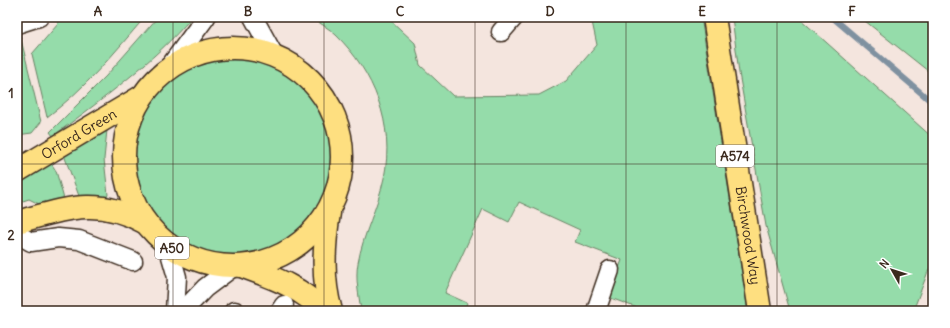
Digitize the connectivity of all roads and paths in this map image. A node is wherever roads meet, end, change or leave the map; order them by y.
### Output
1 (39, 17) edge
2 (206, 17) edge
3 (253, 17) edge
4 (514, 17) edge
5 (714, 17) edge
6 (17, 24) edge
7 (501, 32) dead end
8 (274, 55) junction
9 (167, 70) junction
10 (141, 97) junction
11 (17, 171) edge
12 (330, 209) junction
13 (17, 222) edge
14 (144, 222) junction
15 (17, 234) edge
16 (168, 246) junction
17 (133, 261) dead end
18 (238, 267) junction
19 (610, 270) dead end
20 (175, 311) edge
21 (183, 311) edge
22 (323, 311) edge
23 (331, 311) edge
24 (596, 311) edge
25 (760, 311) edge

1 - 6 street
2 - 9 street
3 - 8 street
4 - 7 street
5 - 25 main road, Birchwood Way / A574
8 - 9 main road, A50
8 - 12 main road, A50
9 - 10 main road, A50
10 - 11 main road, Orford Green / A50
10 - 14 main road, A50
12 - 18 main road, A50
12 - 23 main road, A50
13 - 14 main road, A50
14 - 16 main road, A50
15 - 17 street
16 - 18 main road, A50
16 - 20 street
18 - 21 street
18 - 22 main road, A50
19 - 24 street

